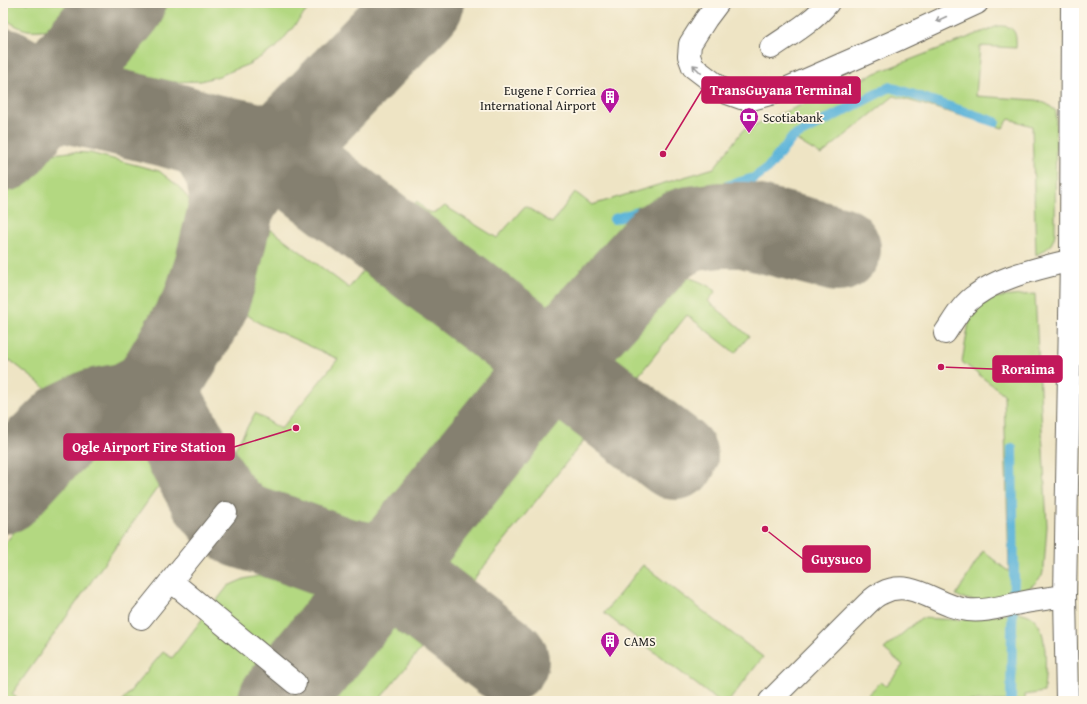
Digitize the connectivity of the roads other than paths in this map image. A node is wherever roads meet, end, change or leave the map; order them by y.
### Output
1 (718, 3) edge
2 (828, 3) edge
3 (976, 3) edge
4 (1072, 3) edge
5 (771, 48) dead end
6 (1071, 260) junction
7 (945, 333) dead end
8 (226, 513) dead end
9 (171, 581) junction
10 (1065, 596) junction
11 (141, 618) dead end
12 (296, 683) dead end
13 (770, 701) edge
14 (1067, 701) edge

3 -> 1 street
2 - 5 street
4 - 6 street
6 - 7 street
6 - 10 street
8 - 9 street
9 - 11 street
9 - 12 street
10 - 13 street
10 - 14 street

